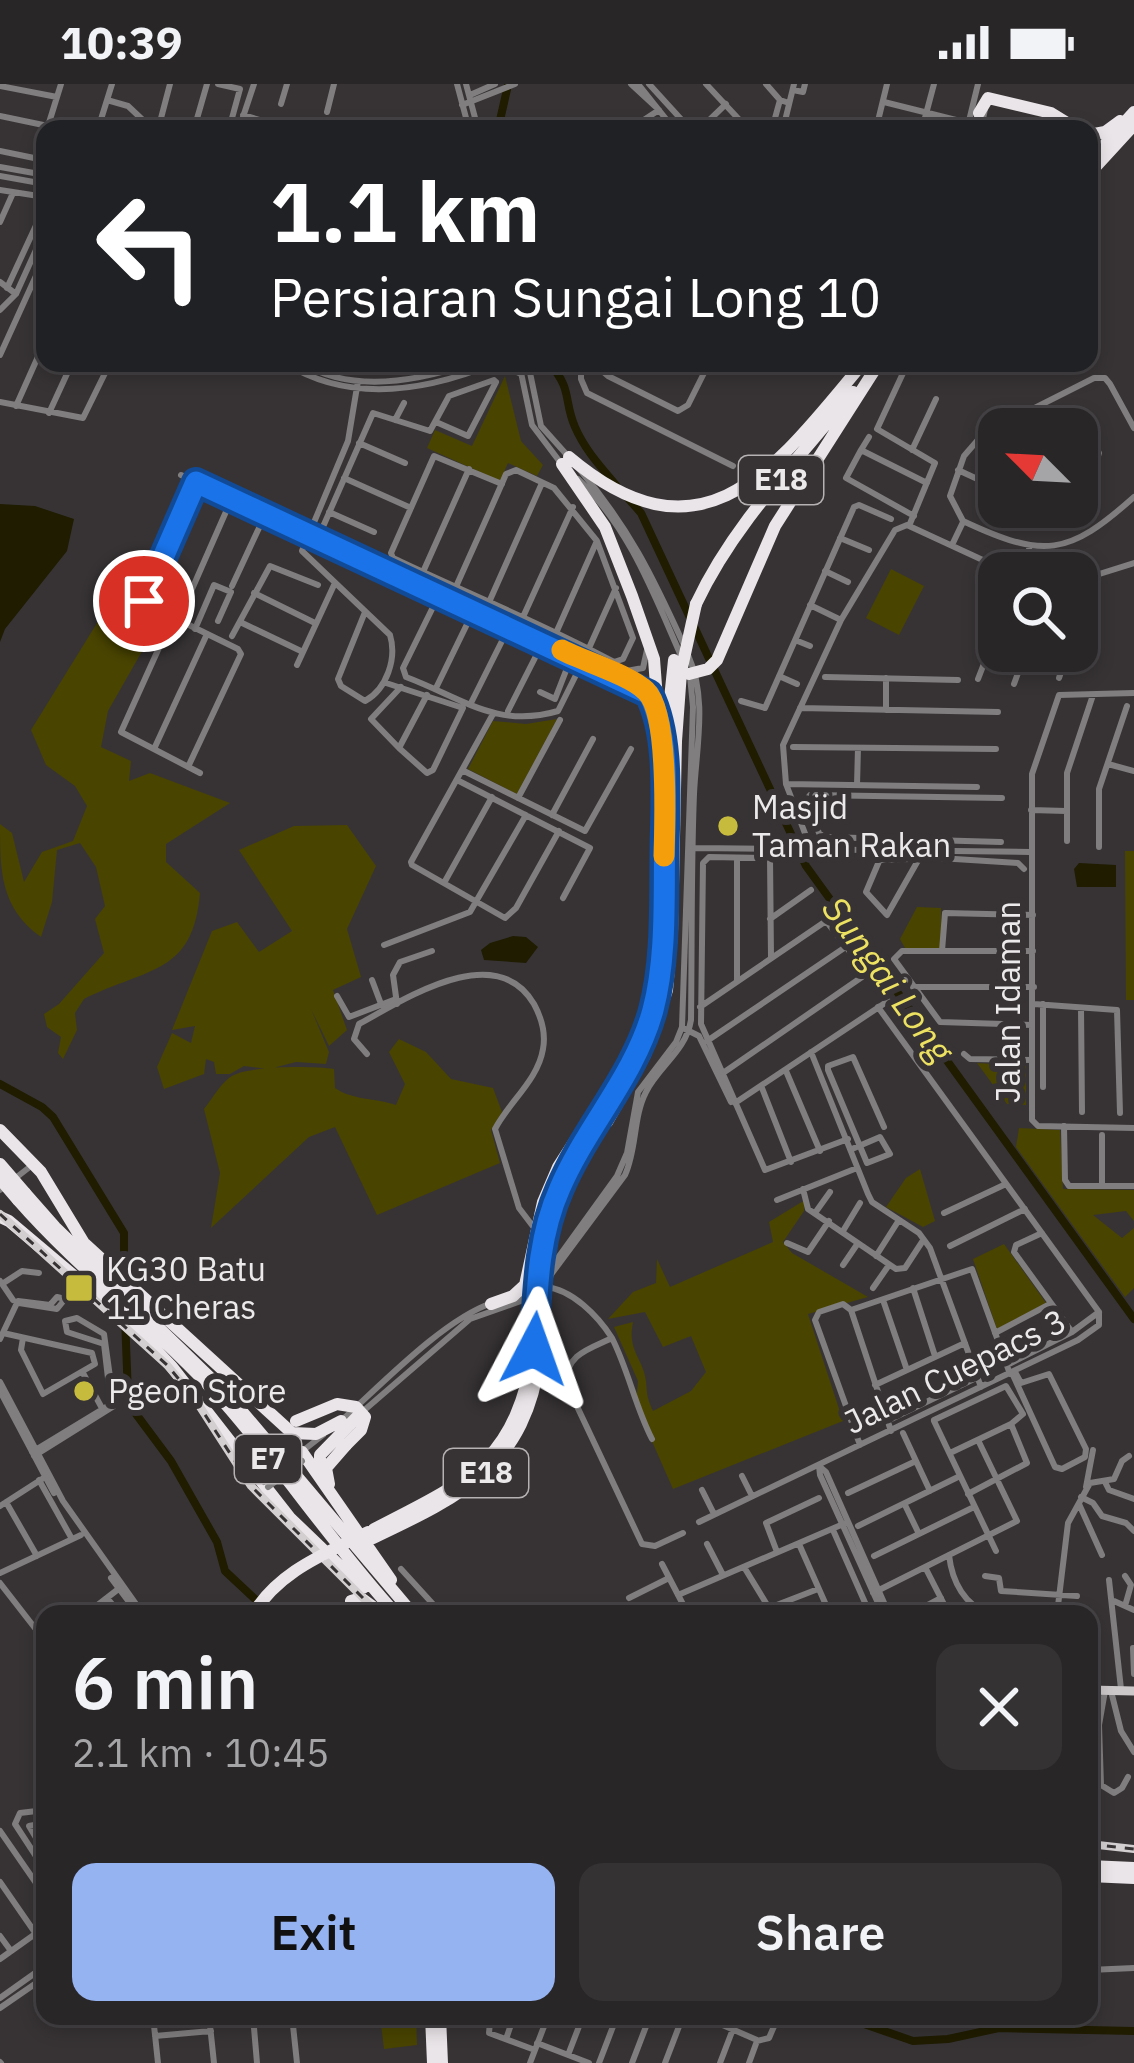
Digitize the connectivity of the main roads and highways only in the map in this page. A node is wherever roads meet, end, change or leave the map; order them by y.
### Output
1 (983, 107) edge
2 (1134, 111) edge
3 (1048, 120) edge
4 (1062, 120) edge
5 (1134, 125) edge
6 (1098, 133) edge
7 (1098, 152) edge
8 (1098, 164) edge
9 (863, 372) edge
10 (864, 372) edge
11 (867, 372) edge
12 (694, 602) junction
13 (702, 669) road end
14 (663, 717) junction
15 (643, 1037) junction
16 (0, 1134) edge
17 (0, 1163) edge
18 (0, 1179) edge
19 (50, 1188) junction
20 (22, 1197) junction
21 (0, 1198) edge
22 (0, 1217) edge
23 (33, 1242) junction
24 (546, 1245) junction
25 (105, 1284) junction
26 (490, 1304) road end
27 (137, 1315) junction
28 (249, 1394) junction
29 (358, 1416) road end
30 (340, 1421) road end
31 (237, 1450) junction
32 (302, 1456) road end
33 (322, 1481) junction
34 (290, 1518) junction
35 (348, 1521) junction
36 (371, 1535) junction
37 (351, 1601) road end
38 (260, 1605) edge
39 (270, 1605) edge
40 (375, 1605) edge
41 (382, 1605) edge
42 (384, 1605) edge
43 (408, 1605) edge
44 (409, 1605) edge
45 (1098, 1690) edge
46 (1134, 1691) edge
47 (1098, 1866) edge
48 (1134, 1868) edge
49 (1098, 1876) edge
50 (1134, 1878) edge
51 (435, 2025) edge
52 (436, 2025) edge
53 (433, 2063) edge
54 (442, 2063) edge

1 - 3 highway
1 - 4 highway
2 - 6 highway
2 - 7 highway
5 - 8 highway
9 - 14 highway
10 - 12 highway, E18
11 - 13 highway
12 - 14 highway, E18, bridge
12 - 24 highway, E18, bridge
14 - 15 highway, E18
15 - 24 highway, E18
15 - 26 highway
16 - 19 highway
16 - 19 highway
17 - 20 highway, E7, bridge
18 - 20 highway, E7, bridge
19 - 25 highway
20 - 25 highway, E7
20 - 25 highway, E7
21 - 23 highway
22 - 23 highway
23 - 25 highway
24 - 36 highway, E18, bridge
25 - 27 highway, E7
25 - 27 highway
27 - 28 highway
27 - 31 highway
27 - 42 highway, E7
27 - 43 highway, E7
28 - 30 highway
28 - 35 highway, bridge
29 - 33 highway
31 - 34 highway
31 - 34 highway
32 - 33 highway
33 - 35 highway
34 - 41 highway
35 - 44 highway
36 - 38 highway, E18, bridge
36 - 39 highway, E18, bridge
37 - 40 highway
45 - 46 main road
47 - 48 highway
49 - 50 highway
51 - 53 highway
52 - 54 highway

